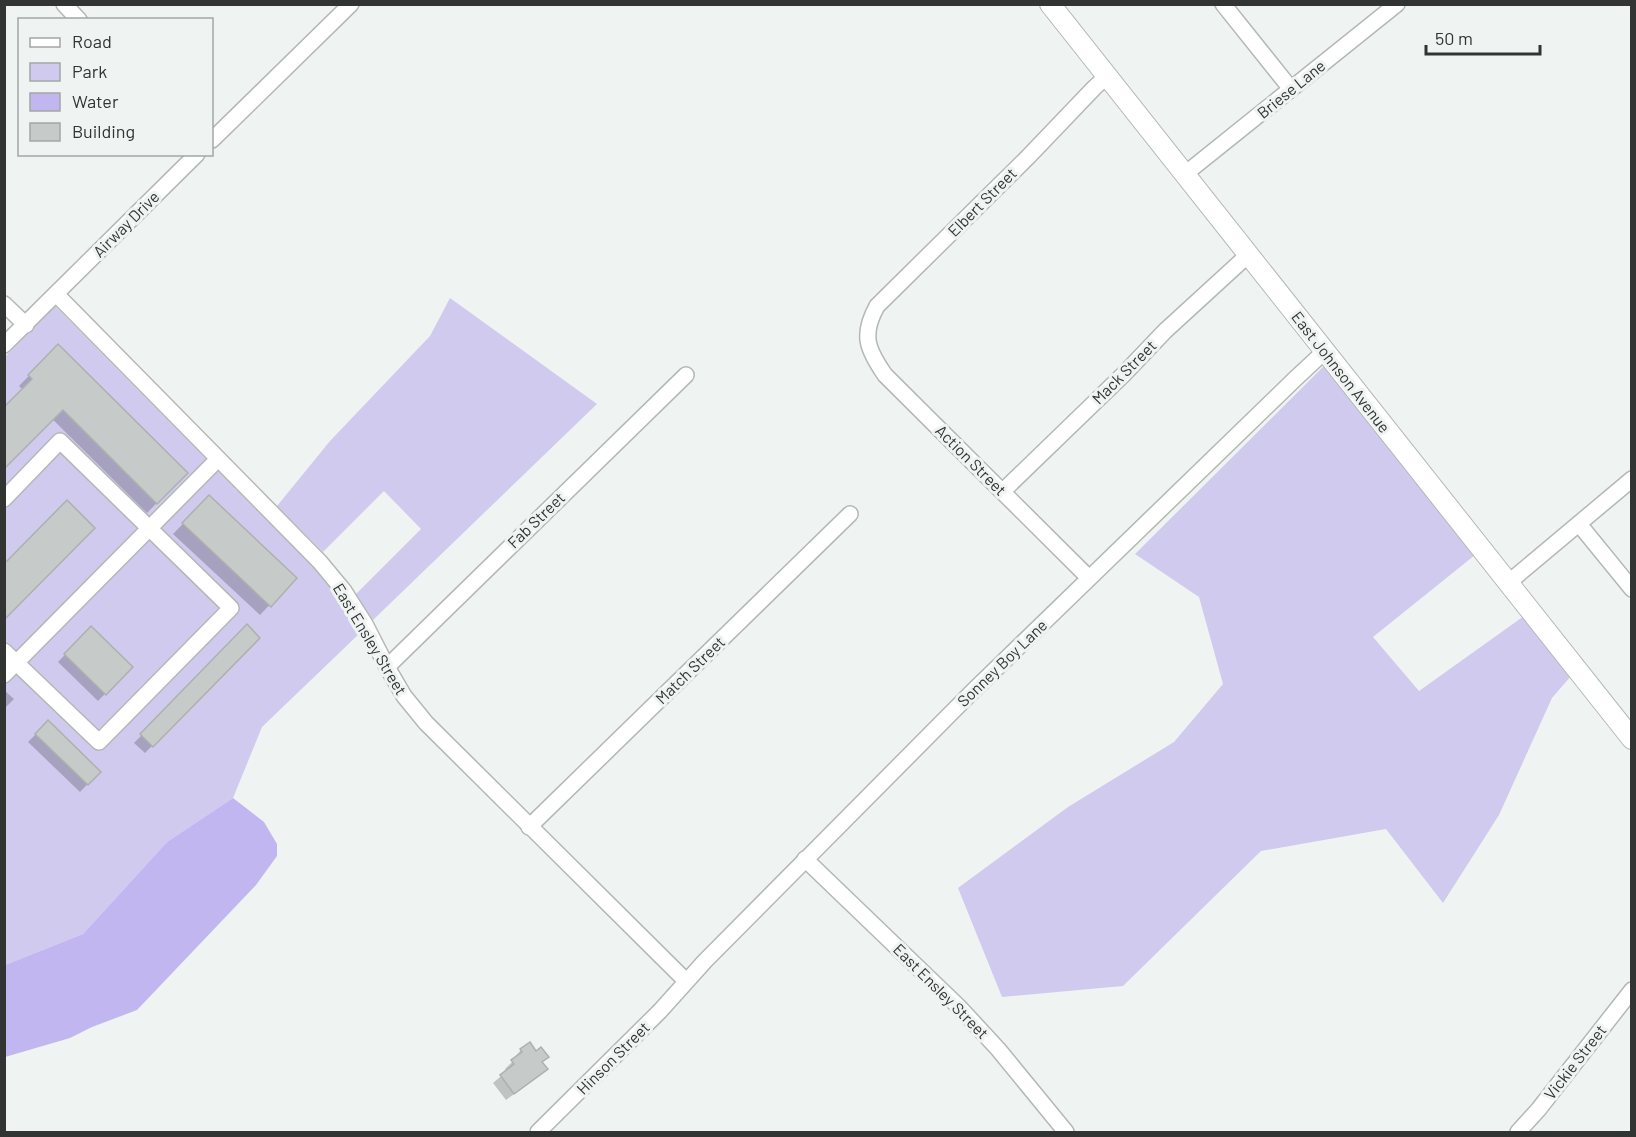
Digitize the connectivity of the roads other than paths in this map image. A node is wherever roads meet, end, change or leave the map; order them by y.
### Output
1 (64, 4) edge
2 (351, 4) edge
3 (1050, 4) edge
4 (1223, 4) edge
5 (1397, 4) edge
6 (77, 18) edge
7 (1107, 76) junction
8 (1291, 89) junction
9 (213, 139) edge
10 (195, 156) edge
11 (1185, 174) junction
12 (1248, 255) junction
13 (56, 294) junction
14 (4, 304) edge
15 (26, 325) junction
16 (868, 334) joint
17 (4, 345) edge
18 (1325, 351) junction
19 (686, 375) dead end
20 (218, 459) junction
21 (1632, 479) edge
22 (1003, 492) junction
23 (4, 499) edge
24 (850, 514) dead end
25 (1578, 524) junction
26 (150, 528) junction
27 (1089, 578) junction
28 (1508, 583) junction
29 (1632, 589) edge
30 (4, 651) edge
31 (17, 663) junction
32 (387, 667) junction
33 (4, 675) edge
34 (1628, 729) edge
35 (529, 827) junction
36 (805, 859) junction
37 (686, 981) junction
38 (1632, 990) edge
39 (538, 1132) edge
40 (1066, 1132) edge
41 (1518, 1132) edge

1 - 6 street
2 - 9 street
3 - 7 main road, East Johnson Avenue
4 - 8 street
5 - 8 street, Briese Lane
7 - 11 main road, East Johnson Avenue
7 - 16 street, Elbert Street
8 - 11 street, Briese Lane
10 - 13 street, Airway Drive
11 - 12 main road, East Johnson Avenue
12 - 18 main road, East Johnson Avenue
12 - 22 street, Mack Street
13 - 15 street, Airway Drive
13 - 20 street, East Ensley Street
14 - 15 street
15 - 17 street
16 - 22 street, Action Street
18 - 27 street, Sonney Boy Lane
18 - 28 main road, East Johnson Avenue
19 - 32 street, Fab Street
20 - 26 street
20 - 32 street, East Ensley Street
21 - 25 street
22 - 27 street, Action Street
23 - 26 street
24 - 35 street, Match Street
25 - 28 street
25 - 29 street
26 - 31 street
26 - 31 street
27 - 36 street, Sonney Boy Lane
28 - 34 main road, East Johnson Avenue
30 - 31 street
31 - 33 street
32 - 35 street, East Ensley Street
35 - 37 street, East Ensley Street
36 - 37 street, Sonney Boy Lane
36 - 40 street, East Ensley Street
37 - 39 street, Hinson Street
38 - 41 street, Vickie Street

